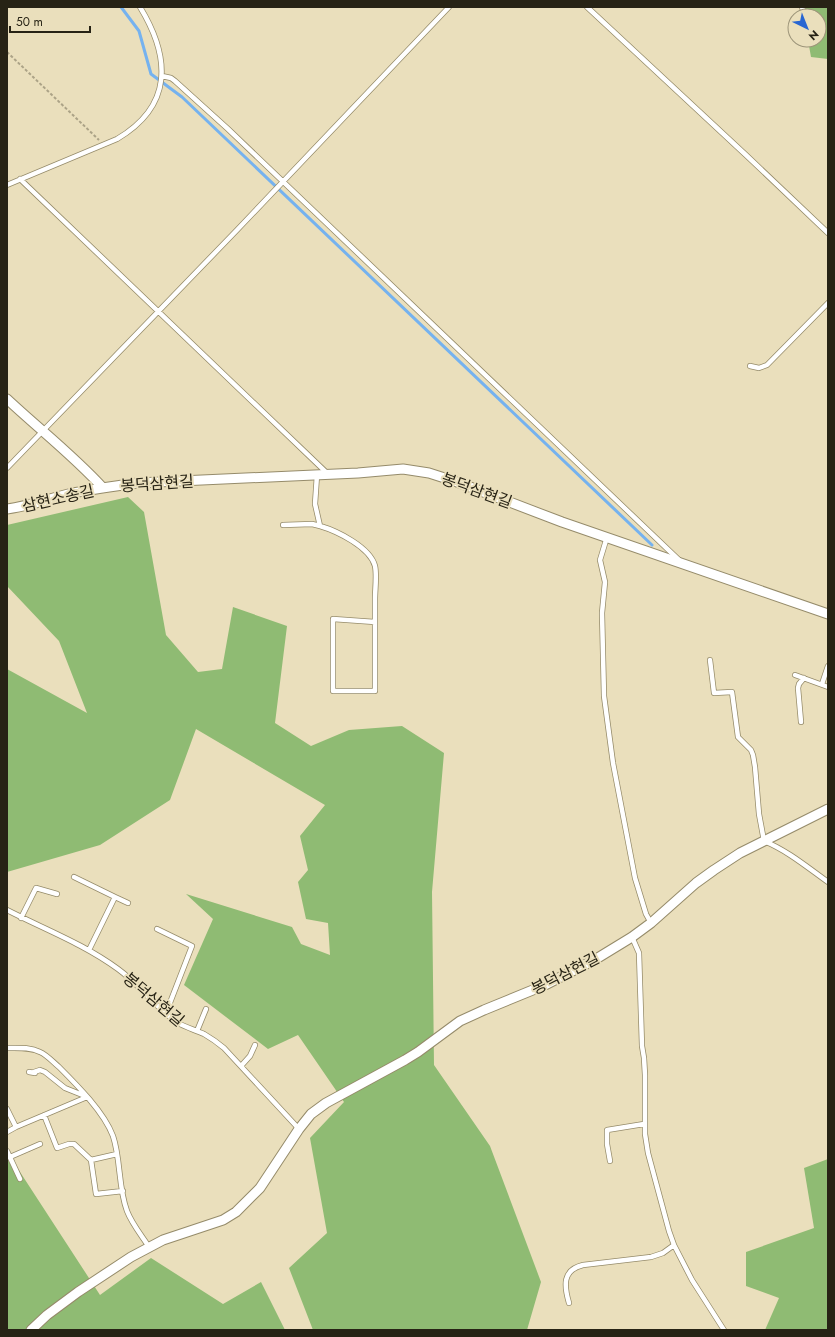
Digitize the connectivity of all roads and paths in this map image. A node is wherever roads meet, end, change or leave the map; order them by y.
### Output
1 (140, 7) edge
2 (449, 7) edge
3 (587, 7) edge
4 (7, 52) edge
5 (162, 76) junction
6 (104, 144) junction
7 (20, 179) junction
8 (283, 183) junction
9 (7, 185) edge
10 (828, 234) edge
11 (828, 303) edge
12 (158, 312) junction
13 (750, 366) dead end
14 (7, 399) edge
15 (42, 432) junction
16 (7, 468) edge
17 (328, 474) junction
18 (317, 475) junction
19 (106, 487) junction
20 (7, 509) edge
21 (283, 525) dead end
22 (320, 526) junction
23 (606, 537) junction
24 (682, 563) junction
25 (828, 614) edge
26 (375, 622) junction
27 (710, 660) dead end
28 (828, 666) edge
29 (795, 675) dead end
30 (804, 678) junction
31 (822, 684) junction
32 (828, 687) edge
33 (801, 722) dead end
34 (828, 809) edge
35 (764, 841) junction
36 (74, 877) dead end
37 (828, 882) edge
38 (57, 894) dead end
39 (115, 897) junction
40 (128, 903) dead end
41 (8, 912) edge
42 (21, 918) junction
43 (650, 923) junction
44 (157, 929) dead end
45 (632, 937) junction
46 (89, 950) junction
47 (206, 1009) dead end
48 (166, 1013) junction
49 (197, 1031) junction
50 (255, 1045) dead end
51 (7, 1048) edge
52 (241, 1066) junction
53 (29, 1072) dead end
54 (87, 1097) junction
55 (7, 1109) edge
56 (44, 1115) junction
57 (644, 1124) junction
58 (16, 1127) junction
59 (299, 1129) junction
60 (7, 1132) edge
61 (40, 1144) dead end
62 (7, 1151) edge
63 (117, 1154) junction
64 (10, 1157) junction
65 (91, 1160) junction
66 (610, 1161) dead end
67 (20, 1179) dead end
68 (123, 1191) junction
69 (674, 1245) junction
70 (149, 1248) junction
71 (569, 1303) dead end
72 (31, 1330) edge
73 (724, 1330) edge

1 - 5 lane
2 - 8 lane
3 - 10 lane
4 - 6 path
5 - 6 lane
5 - 8 lane
6 - 7 lane
7 - 9 lane
7 - 12 lane
8 - 12 lane
8 - 24 lane
11 - 13 lane
12 - 15 lane
12 - 17 lane
14 - 15 street, 봉덕삼현길
15 - 16 lane
15 - 19 street, 봉덕삼현길
17 - 18 street, 봉덕삼현길
17 - 23 street, 봉덕삼현길
18 - 19 street, 봉덕삼현길
18 - 22 lane
19 - 20 street, 삼현소송길
21 - 22 lane
22 - 26 lane
23 - 24 street, 봉덕삼현길
23 - 43 lane
24 - 25 street, 봉덕삼현길
26 - 26 lane
27 - 35 lane
28 - 31 lane
29 - 30 lane
30 - 31 lane
30 - 33 lane
31 - 32 lane
34 - 35 street, 봉덕삼현길
35 - 37 lane
35 - 43 street, 봉덕삼현길
36 - 39 lane
38 - 42 lane
39 - 40 lane
39 - 46 lane
41 - 42 lane, 봉덕삼현길
42 - 46 lane, 봉덕삼현길
43 - 45 street, 봉덕삼현길
44 - 48 lane
45 - 57 lane
45 - 59 street, 봉덕삼현길
46 - 48 lane, 봉덕삼현길
47 - 49 lane
48 - 49 lane, 봉덕삼현길
49 - 52 lane, 봉덕삼현길
50 - 52 lane
51 - 54 lane
52 - 59 lane, 봉덕삼현길
53 - 54 lane
54 - 56 lane
54 - 63 lane
55 - 58 lane
56 - 58 lane
56 - 65 lane
57 - 66 lane
57 - 69 lane
58 - 60 lane
59 - 70 street, 봉덕삼현길
61 - 64 lane
62 - 64 lane
63 - 65 lane
63 - 68 lane
64 - 67 lane
65 - 68 lane
68 - 70 lane
69 - 71 lane
69 - 73 lane
70 - 72 street, 봉덕삼현길

